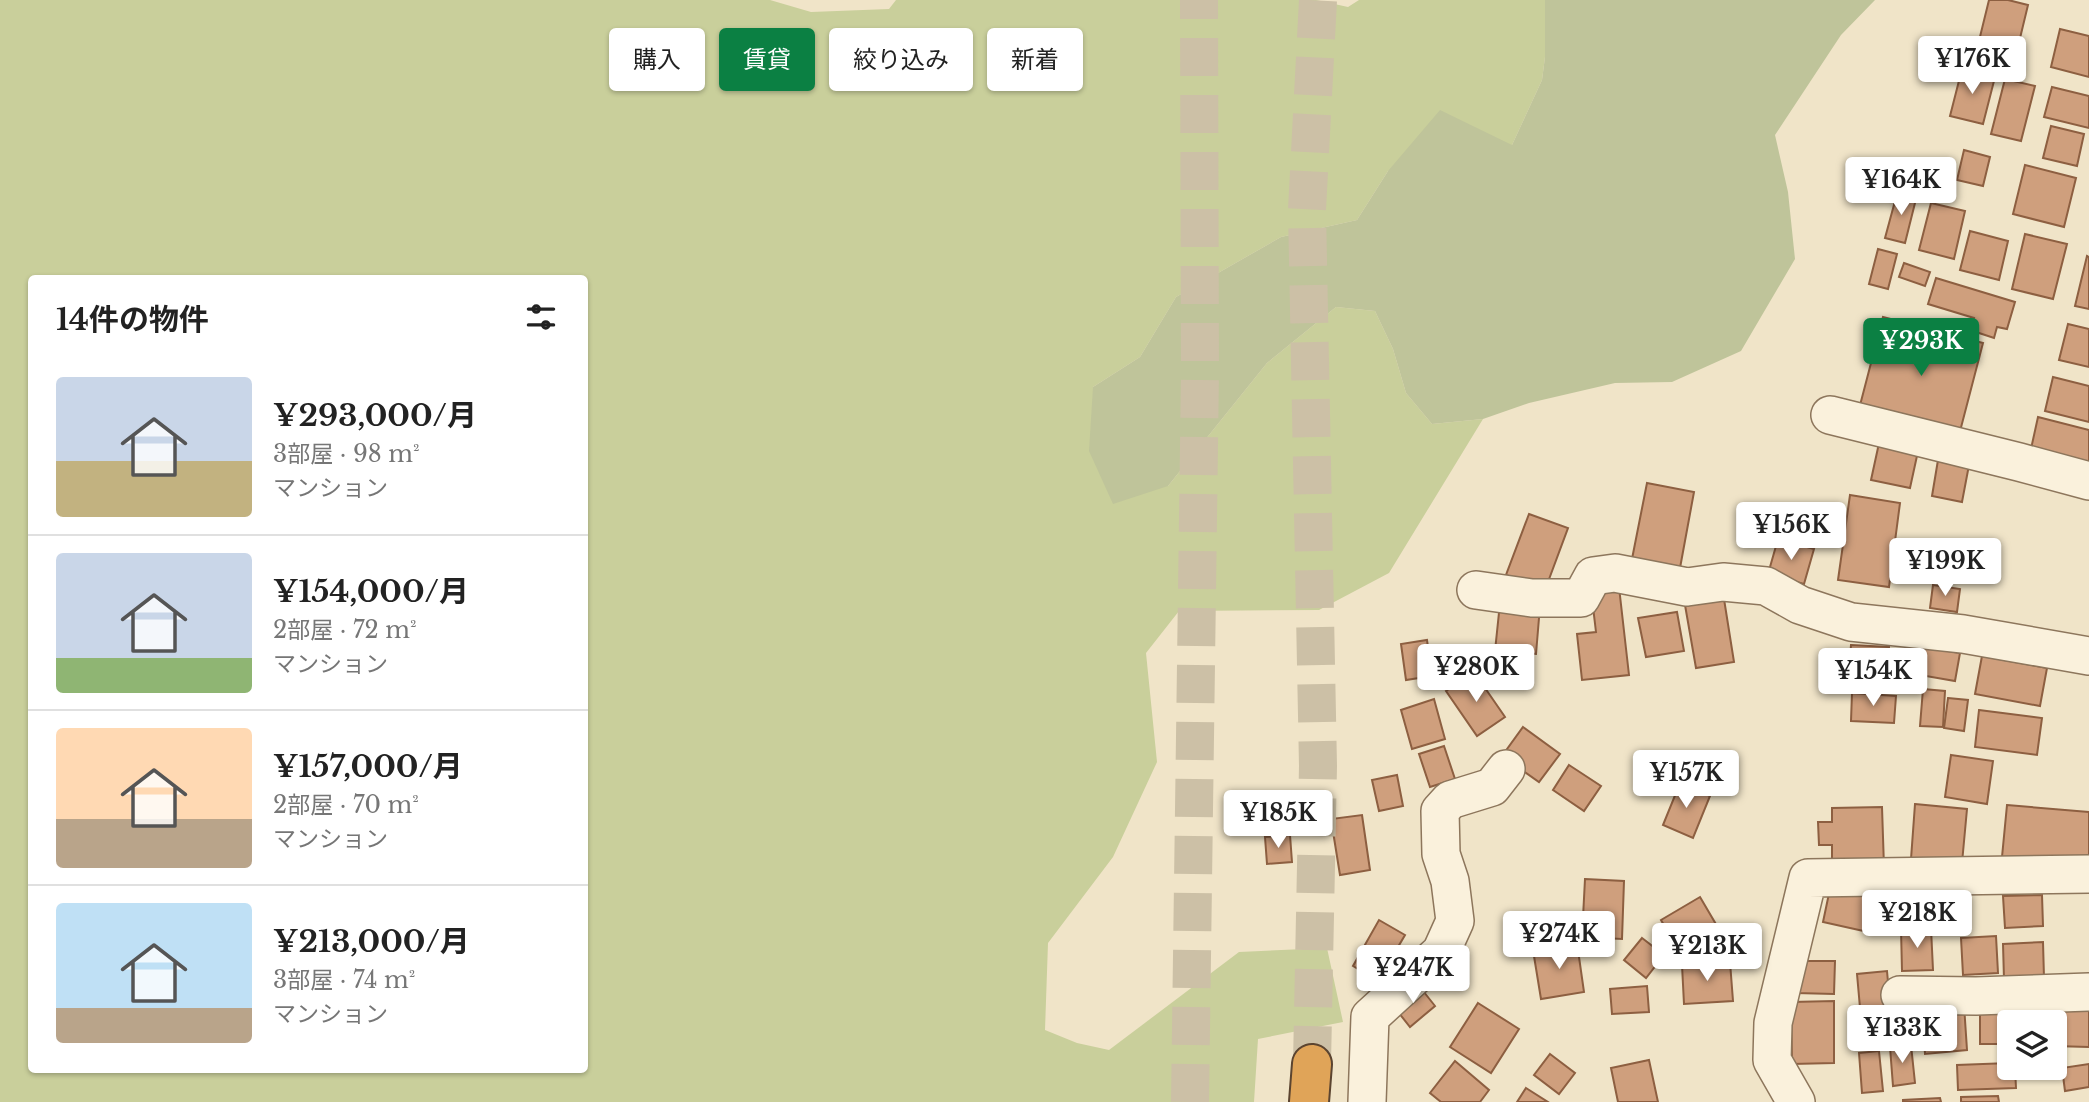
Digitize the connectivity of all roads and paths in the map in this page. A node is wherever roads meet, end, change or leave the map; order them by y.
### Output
1 (1830, 415) dead end
2 (2089, 481) edge
3 (1476, 590) dead end
4 (2089, 656) edge
5 (1506, 769) dead end
6 (2089, 874) edge
7 (2089, 992) edge
8 (1900, 995) dead end
9 (1312, 1064) tunnel mouth
10 (1309, 1102) edge
11 (1367, 1102) edge
12 (1796, 1102) edge

1 - 2 street
3 - 4 street
5 - 11 street
6 - 12 street
7 - 8 street
9 - 10 highway

